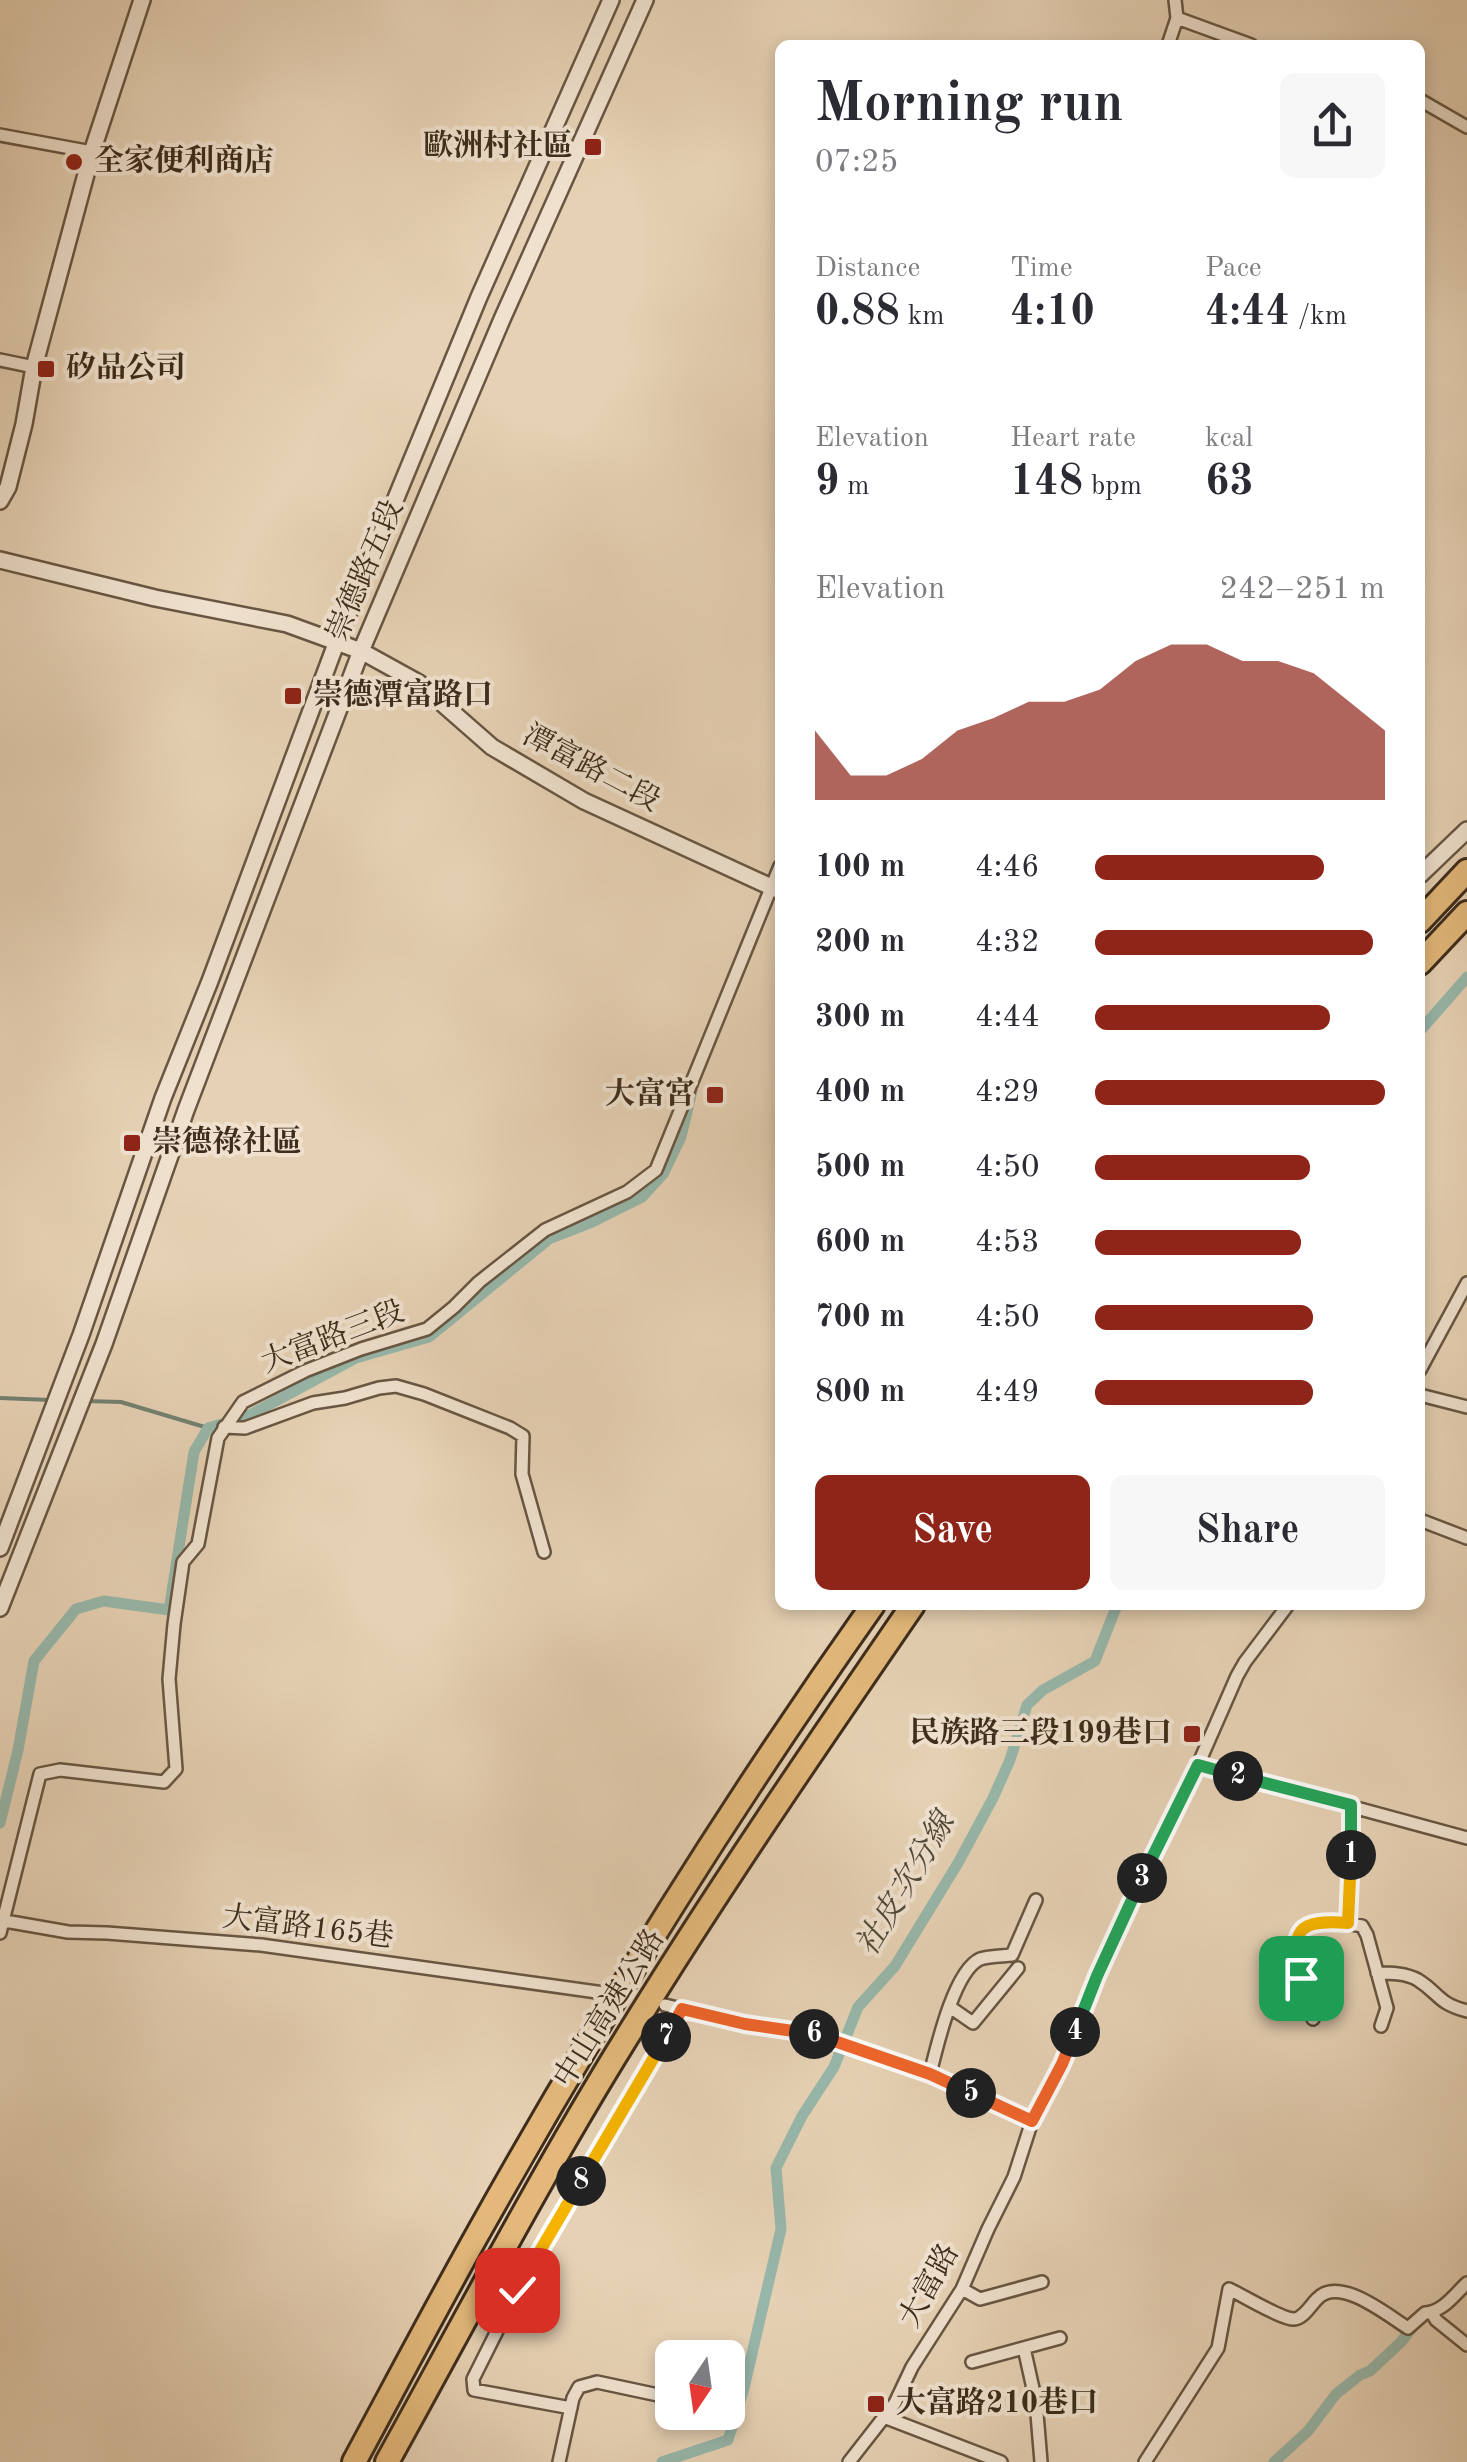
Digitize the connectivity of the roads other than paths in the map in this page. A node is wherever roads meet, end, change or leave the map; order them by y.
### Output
1 (142, 0) edge
2 (611, 0) edge
3 (645, 0) edge
4 (1175, 0) edge
5 (1177, 18) junction
6 (1170, 40) edge
7 (1237, 40) edge
8 (1425, 103) edge
9 (1467, 127) edge
10 (0, 135) edge
11 (92, 152) junction
12 (0, 360) edge
13 (34, 367) junction
14 (0, 501) edge
15 (0, 560) edge
16 (337, 642) junction
17 (361, 652) junction
18 (1467, 830) edge
19 (1425, 870) edge
20 (1467, 872) edge
21 (775, 889) edge
22 (1467, 913) edge
23 (1425, 916) edge
24 (1425, 958) edge
25 (1467, 1283) edge
26 (1425, 1361) edge
27 (1425, 1396) edge
28 (1467, 1407) edge
29 (224, 1427) junction
30 (1425, 1522) edge
31 (1467, 1538) edge
32 (0, 1548) edge
33 (544, 1552) dead end
34 (0, 1608) edge
35 (870, 1610) edge
36 (910, 1610) edge
37 (1284, 1610) edge
38 (1198, 1765) junction
39 (1351, 1805) junction
40 (1467, 1838) edge
41 (1036, 1900) dead end
42 (1348, 1923) junction
43 (2, 1927) edge
44 (1018, 1968) dead end
45 (1377, 1972) junction
46 (604, 1994) dead end
47 (665, 2005) dead end
48 (950, 2007) junction
49 (682, 2009) junction
50 (1467, 2011) edge
51 (1313, 2019) dead end
52 (1381, 2026) dead end
53 (930, 2074) junction
54 (1032, 2121) junction
55 (1042, 2282) dead end
56 (1467, 2283) edge
57 (962, 2289) junction
58 (1432, 2313) junction
59 (1060, 2338) dead end
60 (1467, 2344) edge
61 (1024, 2348) junction
62 (972, 2362) dead end
63 (655, 2394) edge
64 (571, 2408) junction
65 (884, 2417) junction
66 (354, 2462) edge
67 (387, 2462) edge
68 (559, 2462) edge
69 (849, 2462) edge
70 (1001, 2462) edge
71 (1040, 2462) edge
72 (1145, 2462) edge

1 - 11 street
2 - 16 street, 崇德路五段
3 - 17 street, 崇德路五段
4 - 5 street
5 - 6 street
5 - 7 street
8 - 9 street
10 - 11 street
11 - 13 street
12 - 13 street
13 - 14 street
15 - 16 street, 潭富路二段
16 - 17 street, 潭富路二段
16 - 32 street, 崇德路五段
17 - 21 street, 潭富路二段
17 - 34 street, 崇德路五段
18 - 19 street
20 - 23 highway
21 - 29 street, 大富路三段
22 - 24 highway
25 - 26 street
27 - 28 street
29 - 33 street
29 - 43 street
30 - 31 street
35 - 66 highway, 中山高速公路
36 - 67 highway, 中山高速公路
37 - 38 street, 大富路
38 - 39 street
38 - 54 street, 大富路
39 - 40 street
39 - 42 street
41 - 48 street
42 - 45 street
42 - 51 street
43 - 46 street, 大富路165巷
44 - 48 street
45 - 50 street
45 - 52 street
47 - 49 street
48 - 53 street
49 - 53 street
49 - 64 street
53 - 54 street
54 - 57 street, 大富路
55 - 57 street
56 - 58 street
57 - 65 street, 大富路
58 - 60 street
58 - 72 street
59 - 61 street
61 - 62 street
61 - 71 street
63 - 64 street
64 - 68 street
65 - 69 street, 大富路
65 - 70 street

